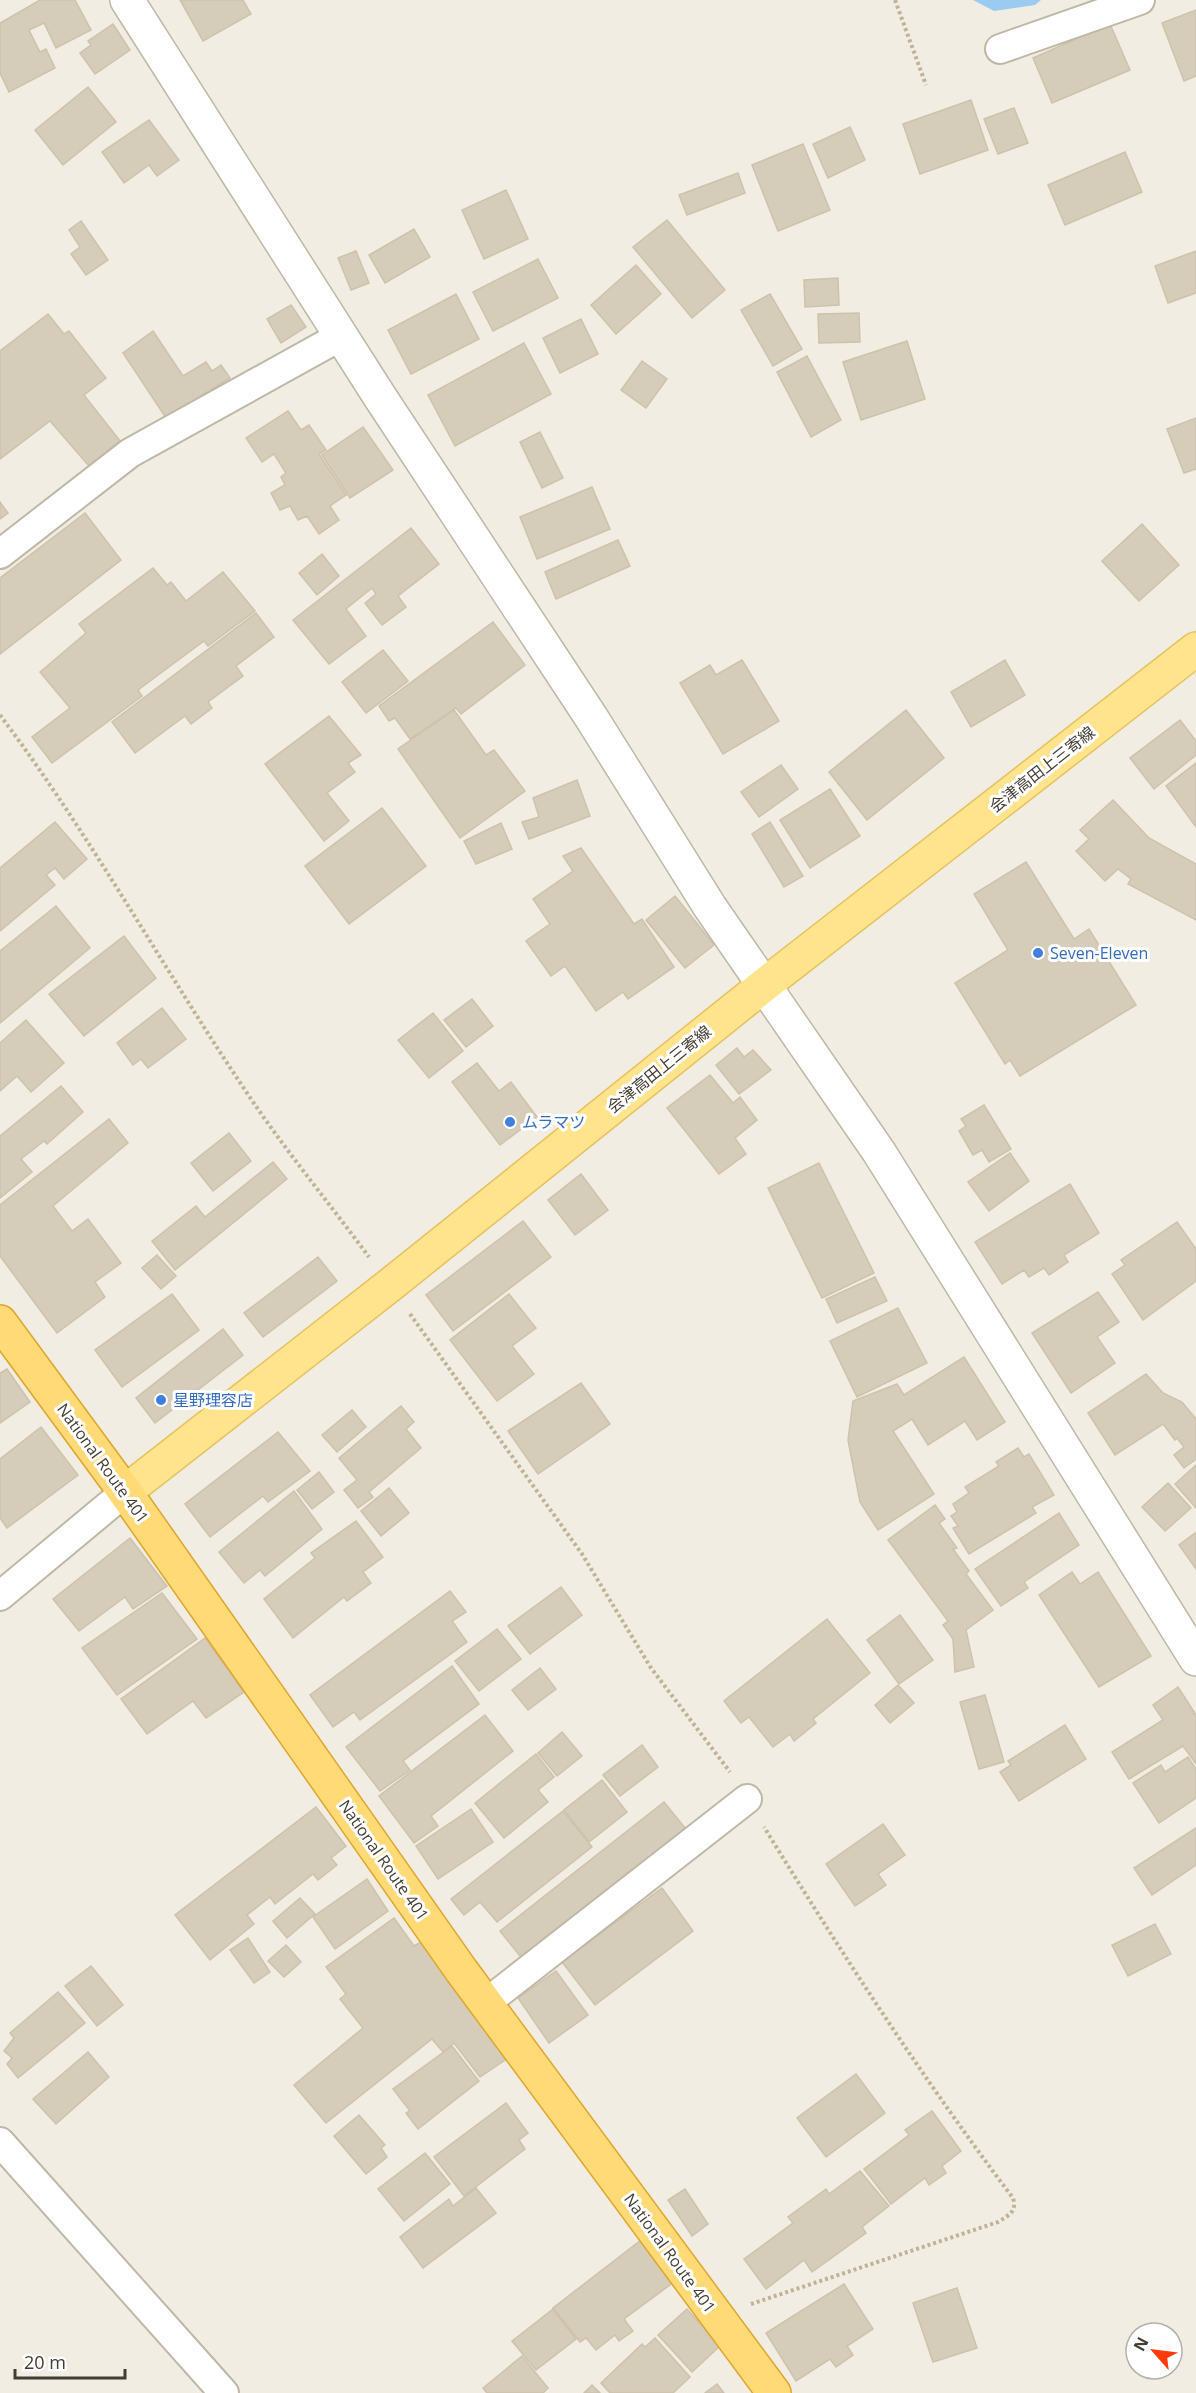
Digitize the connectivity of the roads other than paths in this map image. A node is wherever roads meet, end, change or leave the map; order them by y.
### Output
1 (127, 0) edge
2 (1140, 0) edge
3 (1000, 49) dead end
4 (341, 336) junction
5 (0, 554) edge
6 (1196, 649) edge
7 (763, 986) junction
8 (0, 1322) edge
9 (125, 1492) junction
10 (0, 1596) edge
11 (1196, 1659) edge
12 (747, 1799) road end
13 (486, 2003) junction
14 (0, 2142) edge
15 (224, 2393) edge
16 (774, 2393) edge

1 - 4 street
2 - 3 street
4 - 5 street
4 - 7 street
6 - 7 main road, 会津高田上三寄線
7 - 9 main road, 会津高田上三寄線
7 - 11 street
8 - 9 highway, National Route 401
9 - 10 street
9 - 13 highway, National Route 401
12 - 13 street
13 - 16 highway, National Route 401
14 - 15 street

